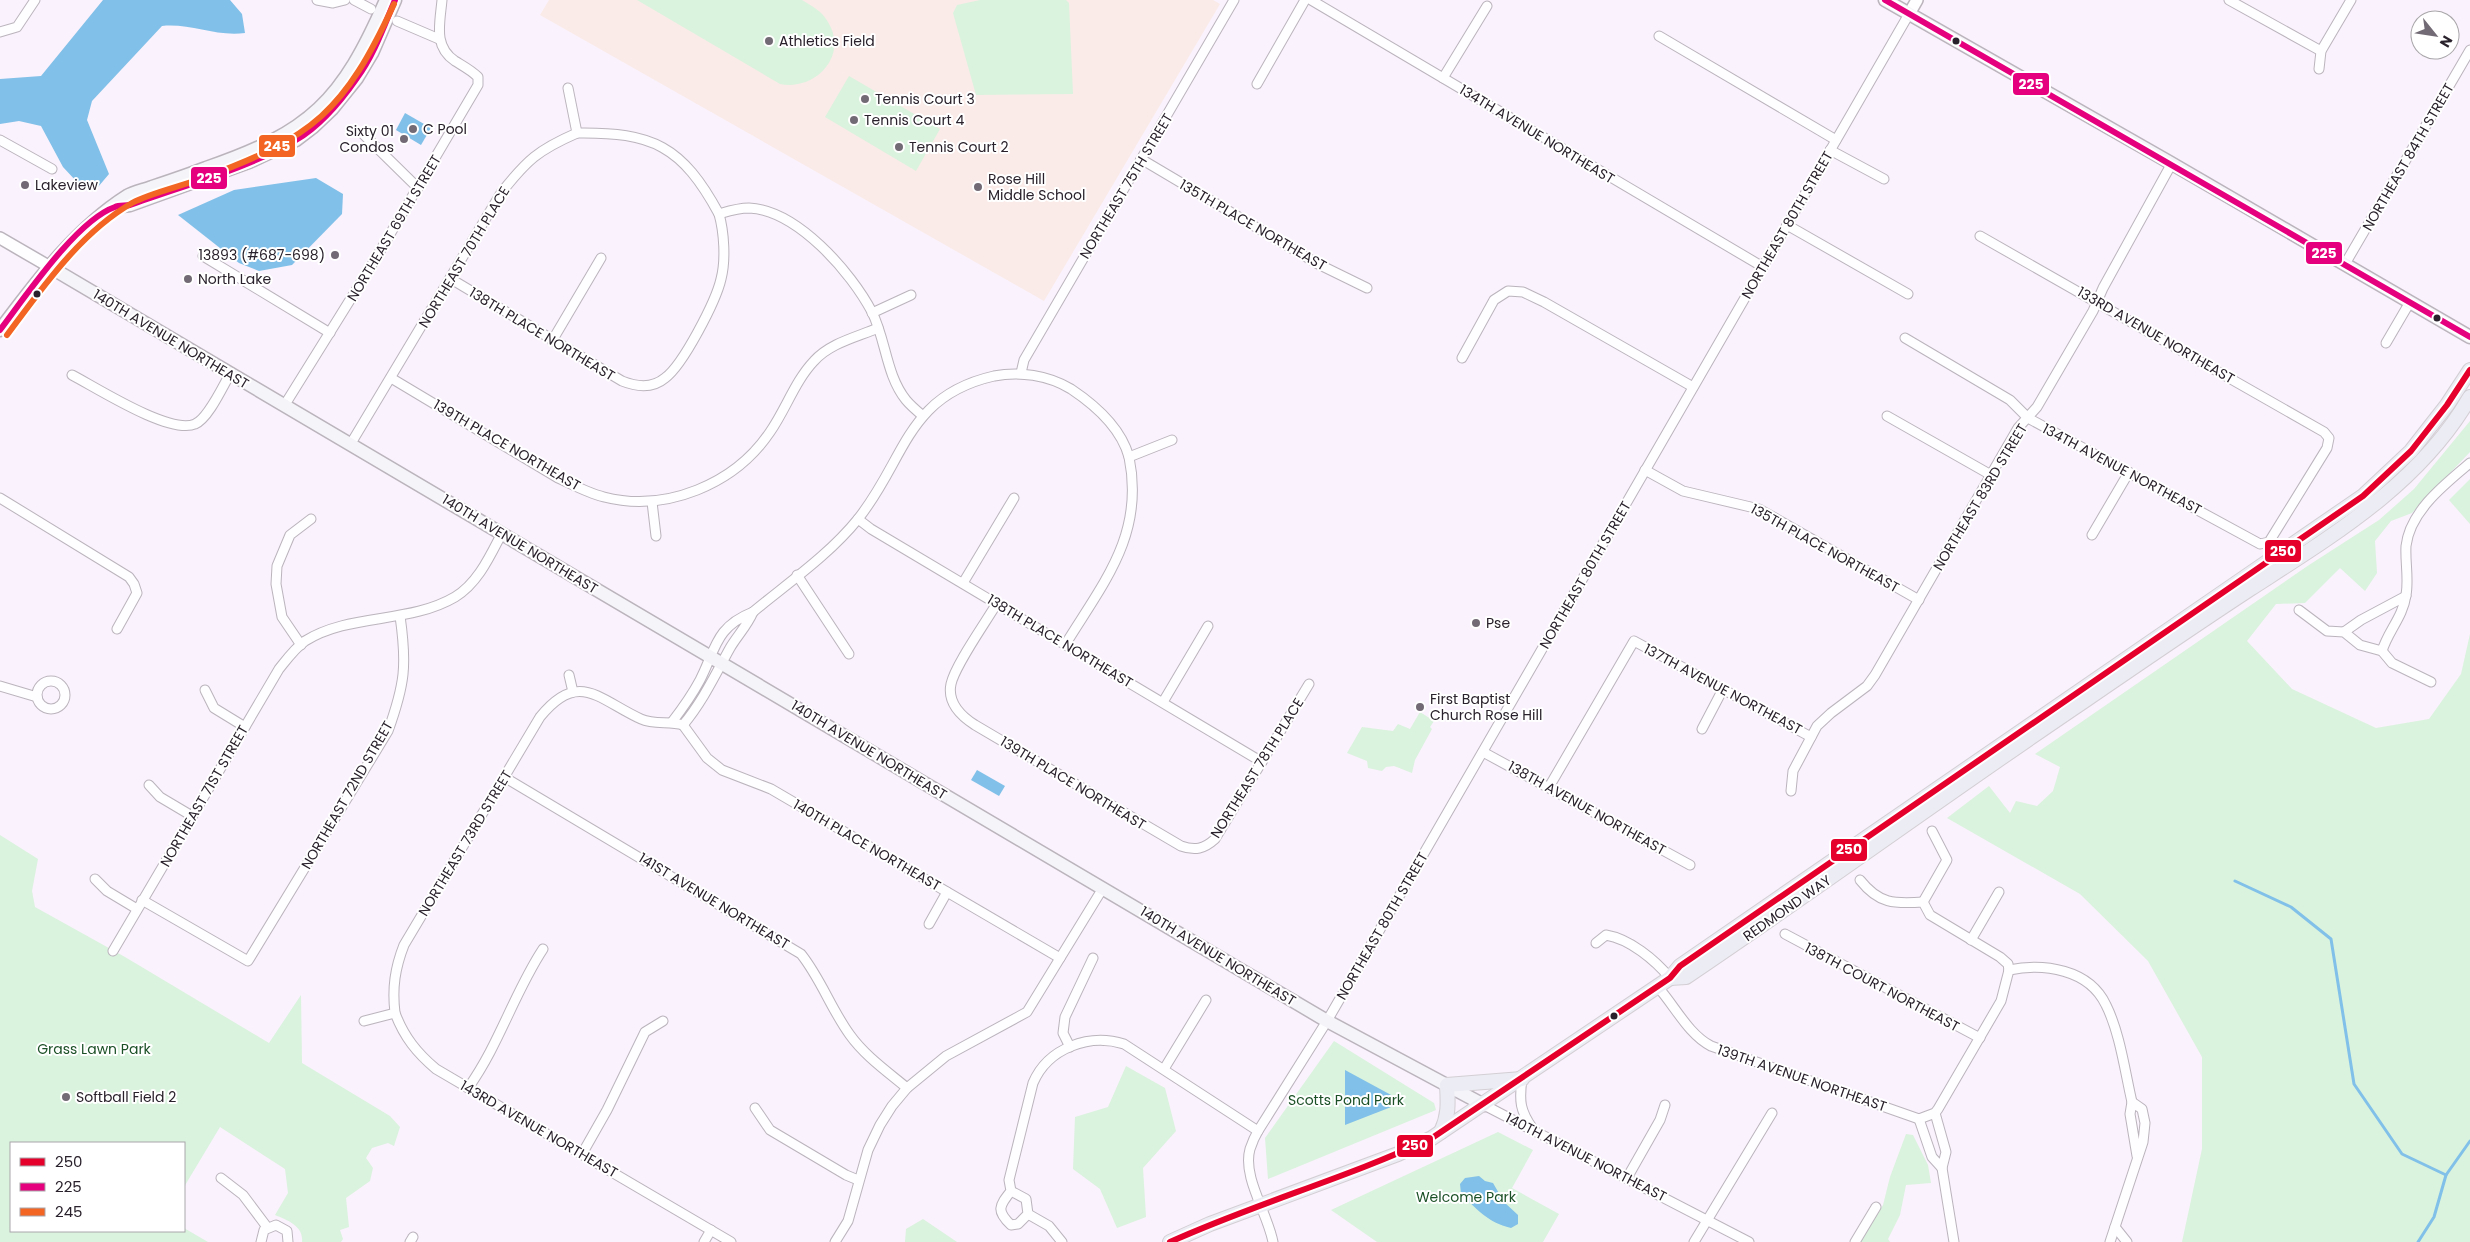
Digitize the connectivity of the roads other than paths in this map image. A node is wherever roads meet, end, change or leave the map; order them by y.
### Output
1 (35, 0) edge
2 (317, 0) edge
3 (344, 0) edge
4 (354, 0) edge
5 (386, 0) edge
6 (395, 0) edge
7 (442, 0) edge
8 (1234, 0) edge
9 (1305, 0) edge
10 (1311, 0) edge
11 (1884, 0) edge
12 (1917, 0) edge
13 (2229, 0) edge
14 (2351, 0) edge
15 (1487, 6) dead end
16 (371, 9) dead end
17 (1908, 14) junction
18 (397, 21) dead end
19 (0, 32) edge
20 (1659, 36) dead end
21 (438, 39) junction
22 (2470, 50) edge
23 (2321, 51) junction
24 (2319, 69) dead end
25 (1443, 78) junction
26 (1257, 84) dead end
27 (568, 88) dead end
28 (577, 132) junction
29 (362, 133) dead end
30 (0, 140) edge
31 (1836, 140) junction
32 (1830, 150) junction
33 (1142, 159) junction
34 (2172, 163) junction
35 (52, 169) dead end
36 (1884, 180) dead end
37 (418, 188) junction
38 (114, 207) junction
39 (719, 214) junction
40 (1787, 225) junction
41 (1980, 236) dead end
42 (0, 238) edge
43 (203, 256) dead end
44 (601, 258) dead end
45 (2345, 264) junction
46 (50, 267) junction
47 (1763, 267) junction
48 (451, 279) junction
49 (1367, 288) dead end
50 (1908, 294) dead end
51 (911, 295) dead end
52 (2096, 301) junction
53 (2410, 302) junction
54 (872, 313) junction
55 (878, 328) junction
56 (0, 330) edge
57 (330, 333) junction
58 (2470, 337) edge
59 (1905, 338) dead end
60 (552, 341) junction
61 (2386, 343) dead end
62 (1462, 358) dead end
63 (2470, 370) edge
64 (1021, 373) junction
65 (230, 374) junction
66 (72, 375) dead end
67 (391, 378) junction
68 (1693, 388) junction
69 (2470, 397) edge
70 (284, 406) junction
71 (923, 416) junction
72 (1887, 416) dead end
73 (2028, 418) junction
74 (1172, 440) dead end
75 (350, 444) junction
76 (1129, 457) junction
77 (2470, 463) edge
78 (1646, 470) junction
79 (2129, 472) junction
80 (1991, 475) junction
81 (0, 498) edge
82 (1014, 498) dead end
83 (652, 502) junction
84 (311, 519) dead end
85 (858, 519) junction
86 (502, 533) junction
87 (2092, 535) dead end
88 (656, 536) dead end
89 (2269, 542) joint
90 (797, 575) junction
91 (963, 583) junction
92 (2406, 596) junction
93 (1919, 600) junction
94 (997, 603) junction
95 (2299, 610) dead end
96 (753, 612) junction
97 (400, 616) junction
98 (1208, 626) dead end
99 (117, 629) dead end
100 (2344, 632) junction
101 (301, 645) junction
102 (1065, 645) junction
103 (2382, 651) junction
104 (849, 654) dead end
105 (709, 656) junction
106 (723, 663) junction
107 (569, 675) dead end
108 (2431, 682) dead end
109 (1309, 684) dead end
110 (0, 686) edge
111 (1723, 689) junction
112 (204, 690) dead end
113 (573, 692) junction
114 (37, 697) dead end
115 (1163, 702) junction
116 (672, 722) junction
117 (683, 725) junction
118 (245, 727) junction
119 (1702, 729) dead end
120 (1811, 737) junction
121 (1483, 752) junction
122 (1262, 762) junction
123 (504, 777) junction
124 (149, 785) dead end
125 (1548, 787) junction
126 (1791, 791) dead end
127 (192, 816) junction
128 (1932, 831) dead end
129 (1201, 849) joint
130 (1690, 864) dead end
131 (95, 879) dead end
132 (1860, 880) dead end
133 (1103, 888) junction
134 (947, 892) junction
135 (1999, 892) dead end
136 (142, 900) junction
137 (1923, 902) junction
138 (137, 909) junction
139 (929, 924) dead end
140 (1785, 934) dead end
141 (1971, 940) junction
142 (1596, 943) dead end
143 (543, 949) dead end
144 (113, 951) dead end
145 (1060, 958) junction
146 (1093, 958) dead end
147 (2009, 970) junction
148 (1670, 978) junction
149 (1657, 986) junction
150 (1206, 1000) dead end
151 (395, 1013) junction
152 (364, 1021) dead end
153 (663, 1021) dead end
154 (1327, 1021) junction
155 (1980, 1038) junction
156 (1070, 1047) junction
157 (1164, 1069) junction
158 (1522, 1079) junction
159 (1447, 1085) junction
160 (468, 1088) junction
161 (907, 1088) junction
162 (2132, 1102) junction
163 (1484, 1105) junction
164 (1665, 1105) dead end
165 (755, 1108) dead end
166 (1772, 1113) dead end
167 (1935, 1113) junction
168 (1919, 1119) junction
169 (1258, 1131) junction
170 (1441, 1132) junction
171 (1535, 1132) junction
172 (582, 1154) junction
173 (2137, 1156) junction
174 (1942, 1168) junction
175 (221, 1178) dead end
176 (1627, 1178) junction
177 (858, 1180) junction
178 (1011, 1191) junction
179 (1261, 1205) junction
180 (1876, 1207) dead end
181 (1028, 1214) junction
182 (1707, 1220) junction
183 (267, 1227) junction
184 (2115, 1227) junction
185 (711, 1230) junction
186 (262, 1242) edge
187 (288, 1242) edge
188 (704, 1242) edge
189 (731, 1242) edge
190 (835, 1242) edge
191 (1062, 1242) edge
192 (1170, 1242) edge
193 (1273, 1242) edge
194 (1694, 1242) edge
195 (1749, 1242) edge
196 (1855, 1242) edge
197 (1954, 1242) edge
198 (2110, 1242) edge
199 (2128, 1242) edge

1 - 19 street
2 - 3 street
4 - 16 street
5 - 38 main road
6 - 38 main road
7 - 21 street
8 - 33 street, NORTHEAST 75TH STREET
9 - 26 street
10 - 25 street, 134TH AVENUE NORTHEAST
11 - 17 main road
12 - 17 street, NORTHEAST 80TH STREET
13 - 23 street
14 - 23 street
15 - 25 street
17 - 31 street, NORTHEAST 80TH STREET
17 - 34 main road
18 - 21 street
20 - 31 street
21 - 37 street, NORTHEAST 69TH STREET
22 - 45 street, NORTHEAST 84TH STREET
23 - 24 street
25 - 47 street, 134TH AVENUE NORTHEAST
27 - 28 street
28 - 39 street
28 - 48 street, NORTHEAST 70TH PLACE
29 - 37 street
30 - 35 street
31 - 32 street, NORTHEAST 80TH STREET
32 - 36 street
32 - 40 street, NORTHEAST 80TH STREET
33 - 49 street, 135TH PLACE NORTHEAST
33 - 64 street, NORTHEAST 75TH STREET
34 - 45 main road
34 - 52 street, NORTHEAST 83RD STREET
37 - 57 street, NORTHEAST 69TH STREET
38 - 46 main road
39 - 54 street
39 - 60 street, 138TH PLACE NORTHEAST
40 - 47 street, NORTHEAST 80TH STREET
40 - 50 street
41 - 52 street, 133RD AVENUE NORTHEAST
42 - 46 street, 140TH AVENUE NORTHEAST
43 - 57 street
44 - 60 street
45 - 53 main road
46 - 56 main road
46 - 65 main road, 140TH AVENUE NORTHEAST
47 - 68 street, NORTHEAST 80TH STREET
48 - 60 street, 138TH PLACE NORTHEAST
48 - 67 street, NORTHEAST 70TH PLACE
51 - 54 street
52 - 73 street, NORTHEAST 83RD STREET
52 - 89 street, 133RD AVENUE NORTHEAST
53 - 58 main road
53 - 61 street
54 - 55 street
55 - 71 street
55 - 83 street, 139TH PLACE NORTHEAST
57 - 70 street, NORTHEAST 69TH STREET
59 - 73 street, 134TH AVENUE NORTHEAST
62 - 68 street
63 - 148 main road, REDMOND WAY
64 - 71 street
64 - 76 street
65 - 66 street
65 - 70 main road, 140TH AVENUE NORTHEAST
67 - 75 street, NORTHEAST 70TH PLACE
67 - 83 street, 139TH PLACE NORTHEAST
68 - 78 street, NORTHEAST 80TH STREET
69 - 148 main road, REDMOND WAY
70 - 75 main road, 140TH AVENUE NORTHEAST
71 - 85 street
72 - 80 street
73 - 79 street, 134TH AVENUE NORTHEAST
73 - 80 street, NORTHEAST 83RD STREET
74 - 76 street
75 - 86 main road, 140TH AVENUE NORTHEAST
76 - 102 street
77 - 92 street
78 - 93 street, 135TH PLACE NORTHEAST
78 - 121 street, NORTHEAST 80TH STREET
79 - 87 street
79 - 89 street, 134TH AVENUE NORTHEAST
80 - 93 street, NORTHEAST 83RD STREET
81 - 99 street
82 - 91 street
83 - 88 street
84 - 101 street
85 - 90 street
85 - 91 street, 138TH PLACE NORTHEAST
86 - 97 street, NORTHEAST 71ST STREET
86 - 105 main road, 140TH AVENUE NORTHEAST
90 - 96 street
90 - 104 street
91 - 94 street, 138TH PLACE NORTHEAST
92 - 100 street
92 - 103 street
93 - 120 street, NORTHEAST 83RD STREET
94 - 102 street, 138TH PLACE NORTHEAST
94 - 129 street, 139TH PLACE NORTHEAST
95 - 100 street
96 - 105 street
96 - 106 street
97 - 101 street, NORTHEAST 71ST STREET
97 - 136 street, NORTHEAST 72ND STREET
98 - 115 street
100 - 103 street
101 - 118 street, NORTHEAST 71ST STREET
102 - 115 street, 138TH PLACE NORTHEAST
103 - 108 street
105 - 106 main road, 140TH AVENUE NORTHEAST
105 - 116 street
106 - 117 street
106 - 133 main road, 140TH AVENUE NORTHEAST
107 - 113 street
109 - 122 street, NORTHEAST 78TH PLACE
110 - 114 street
111 - 119 street
111 - 120 street, 137TH AVENUE NORTHEAST
111 - 125 street, 137TH AVENUE NORTHEAST
112 - 118 street
113 - 116 street
113 - 123 street, NORTHEAST 73RD STREET
115 - 122 street, 138TH PLACE NORTHEAST
116 - 117 street
117 - 134 street, 140TH PLACE NORTHEAST
118 - 127 street, NORTHEAST 71ST STREET
120 - 126 street, NORTHEAST 83RD STREET
121 - 125 street, 138TH AVENUE NORTHEAST
121 - 154 street, NORTHEAST 80TH STREET
122 - 129 street, NORTHEAST 78TH PLACE
123 - 151 street, NORTHEAST 73RD STREET
123 - 161 street, 141ST AVENUE NORTHEAST
124 - 127 street
125 - 130 street, 138TH AVENUE NORTHEAST
127 - 136 street, NORTHEAST 71ST STREET
128 - 137 street
131 - 138 street
132 - 137 street
133 - 145 street
133 - 154 main road, 140TH AVENUE NORTHEAST
134 - 139 street
134 - 145 street, 140TH PLACE NORTHEAST
135 - 141 street
136 - 138 street, NORTHEAST 71ST STREET
137 - 141 street
138 - 144 street, NORTHEAST 71ST STREET
140 - 155 street, 138TH COURT NORTHEAST
141 - 147 street
142 - 148 street
143 - 160 street
145 - 161 street
146 - 156 street
147 - 155 street
147 - 162 street
148 - 149 main road, REDMOND WAY
149 - 158 main road, REDMOND WAY
149 - 168 street, 139TH AVENUE NORTHEAST
150 - 157 street
151 - 152 street
151 - 160 street, 143RD AVENUE NORTHEAST
153 - 172 street
154 - 159 main road, 140TH AVENUE NORTHEAST
154 - 169 street, NORTHEAST 80TH STREET
155 - 167 street
156 - 157 street
156 - 178 street
157 - 169 street
158 - 159 main road
158 - 163 main road, REDMOND WAY
158 - 171 street
159 - 163 main road, 140TH AVENUE NORTHEAST
159 - 170 main road
160 - 172 street, 143RD AVENUE NORTHEAST
161 - 177 street
162 - 173 street
162 - 173 street
163 - 170 main road, REDMOND WAY
163 - 171 street, 140TH AVENUE NORTHEAST
164 - 176 street
165 - 177 street
166 - 182 street
167 - 168 street
167 - 174 street
168 - 174 street
169 - 179 street, NORTHEAST 80TH STREET
170 - 179 main road, REDMOND WAY
171 - 176 street, 140TH AVENUE NORTHEAST
172 - 185 street, 143RD AVENUE NORTHEAST
173 - 184 street
174 - 197 street
175 - 183 street
176 - 182 street, 140TH AVENUE NORTHEAST
177 - 190 street
178 - 181 street
178 - 181 street
179 - 192 main road, REDMOND WAY
179 - 193 street
180 - 196 street
181 - 191 street
182 - 194 street
182 - 195 street, 140TH AVENUE NORTHEAST
183 - 186 street
183 - 187 street
184 - 198 street
184 - 199 street
185 - 188 street
185 - 189 street, 143RD AVENUE NORTHEAST

